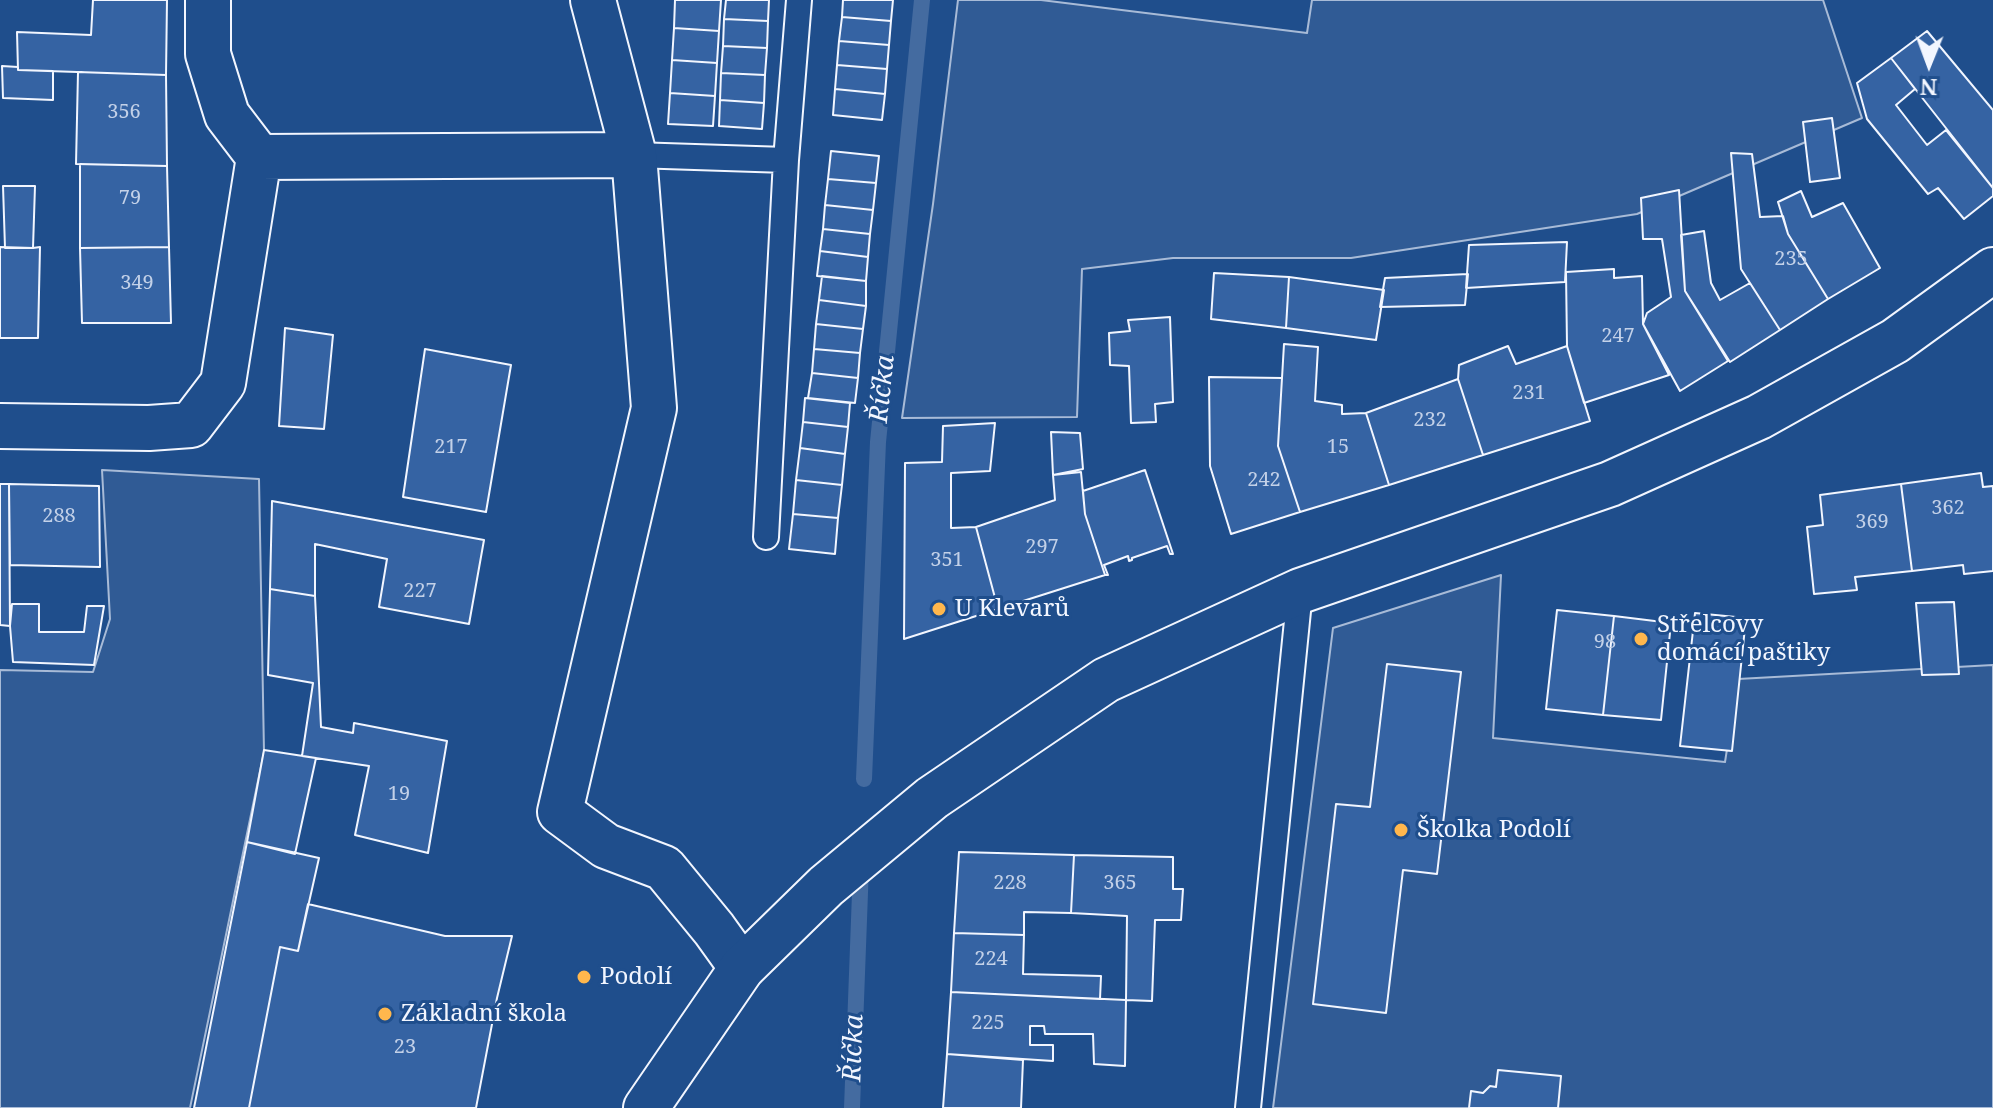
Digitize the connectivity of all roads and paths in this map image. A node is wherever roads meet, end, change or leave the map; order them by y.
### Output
1 (208, 0) edge
2 (593, 0) edge
3 (799, 0) edge
4 (634, 155) junction
5 (259, 157) junction
6 (786, 160) junction
7 (1993, 270) edge
8 (0, 426) edge
9 (766, 537) dead end
10 (1300, 591) junction
11 (742, 968) junction
12 (646, 1108) edge
13 (1248, 1108) edge

1 - 5 street
2 - 4 street
3 - 6 lane
4 - 5 street
4 - 6 lane
4 - 11 street
5 - 8 street
6 - 9 lane
7 - 10 street
10 - 11 street
10 - 13 lane
11 - 12 street

